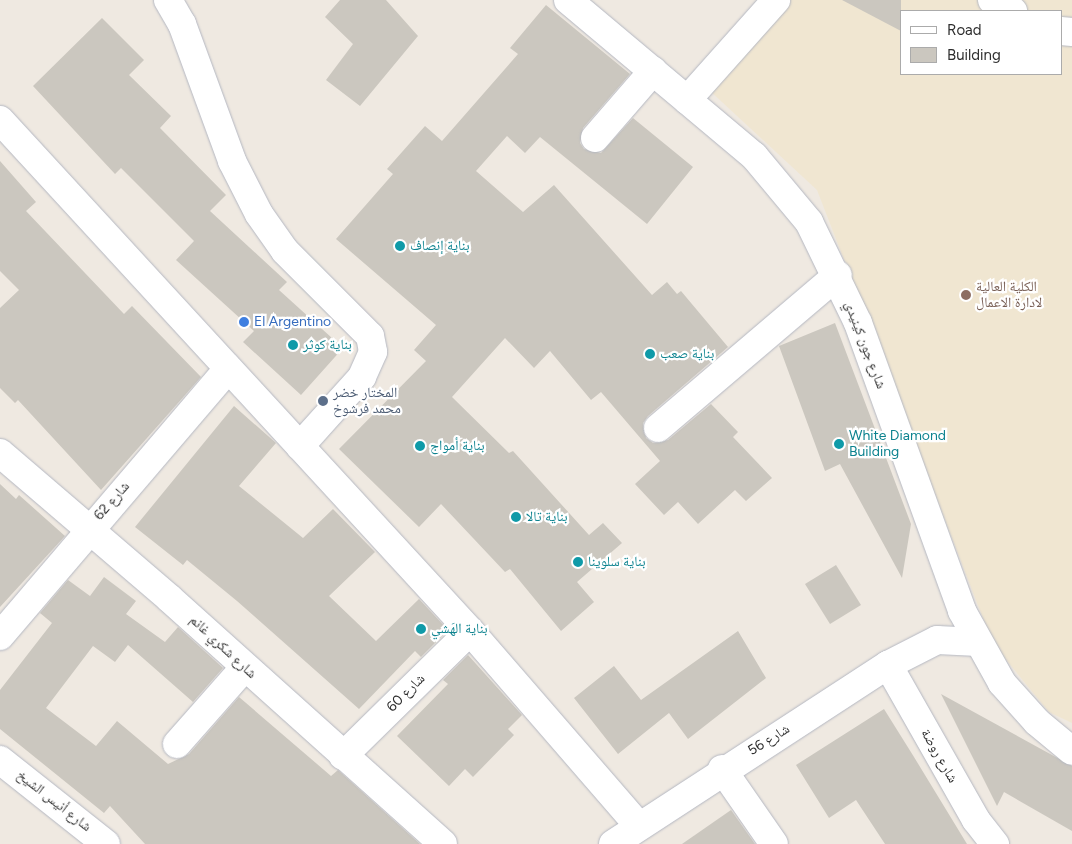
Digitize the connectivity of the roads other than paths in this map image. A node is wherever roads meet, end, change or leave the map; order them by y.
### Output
1 (169, 0) edge
2 (568, 0) edge
3 (776, 0) edge
4 (992, 0) edge
5 (1011, 10) edge
6 (653, 71) junction
7 (687, 100) junction
8 (0, 120) edge
9 (595, 138) dead end
10 (838, 276) junction
11 (228, 369) junction
12 (658, 428) dead end
13 (300, 446) junction
14 (0, 453) edge
15 (89, 528) junction
16 (952, 583) junction
17 (470, 631) junction
18 (0, 636) edge
19 (978, 642) junction
20 (928, 644) junction
21 (888, 665) junction
22 (244, 668) junction
23 (176, 744) dead end
24 (1072, 751) edge
25 (343, 756) junction
26 (0, 760) edge
27 (722, 769) junction
28 (639, 826) junction
29 (106, 844) edge
30 (443, 844) edge
31 (613, 844) edge
32 (774, 844) edge
33 (995, 844) edge

1 - 13 street
2 - 6 street, شارع جون كينيدي
3 - 7 street
4 - 5 street
6 - 7 street, شارع جون كينيدي
6 - 9 street
7 - 10 street, شارع جون كينيدي
8 - 11 street
10 - 12 street
10 - 16 street, شارع جون كينيدي
11 - 13 street
11 - 15 street, شارع 62
13 - 17 street
14 - 15 street, شارع شكري غانم
15 - 18 street, شارع 62
15 - 22 street, شارع شكري غانم
16 - 19 street, شارع جون كينيدي
16 - 20 street
17 - 25 street, شارع 60
17 - 28 street
19 - 20 street, شارع 56
19 - 24 street, شارع جون كينيدي
20 - 21 street, شارع 56
21 - 27 street, شارع 56
21 - 33 street, شارع روضة
22 - 23 street
22 - 25 street, شارع شكري غانم
25 - 30 street, شارع شكري غانم
26 - 29 street, شارع أنيس الشيخ
27 - 28 street, شارع 56
27 - 32 street
28 - 31 street, شارع 56

